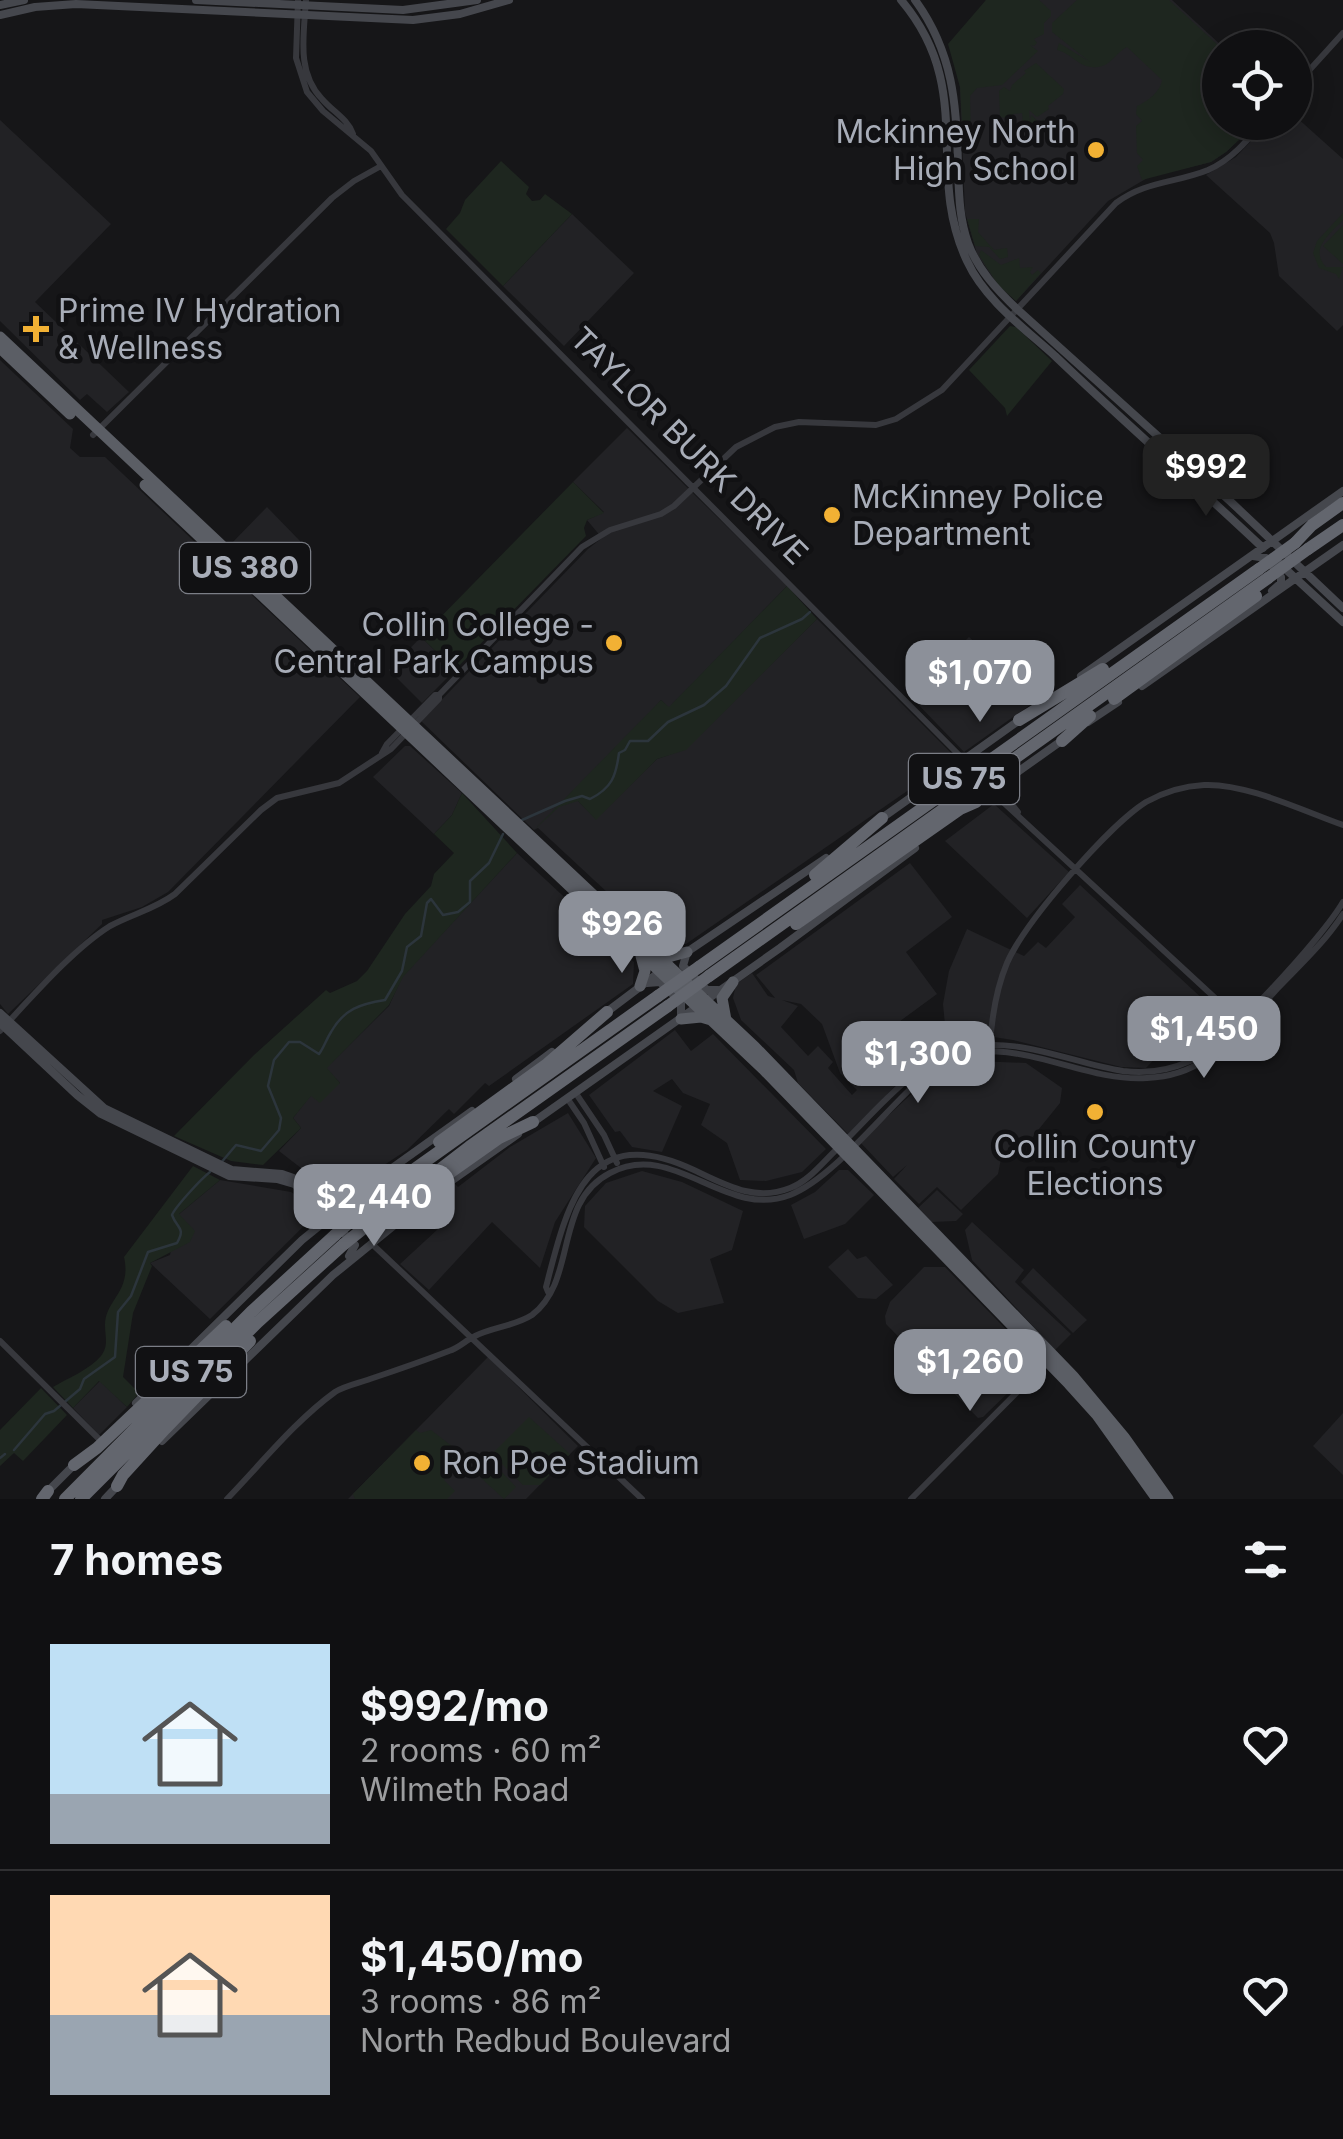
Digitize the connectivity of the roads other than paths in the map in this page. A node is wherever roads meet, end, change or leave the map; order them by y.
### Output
1 (24, 0) edge
2 (196, 0) edge
3 (477, 0) edge
4 (509, 0) edge
5 (902, 0) edge
6 (915, 0) edge
7 (0, 6) edge
8 (302, 7) edge
9 (0, 15) edge
10 (1343, 33) edge
11 (1312, 67) edge
12 (1247, 140) edge
13 (953, 144) junction
14 (380, 166) junction
15 (1015, 313) junction
16 (0, 337) edge
17 (0, 348) edge
18 (95, 432) junction
19 (695, 487) junction
20 (1343, 491) edge
21 (1320, 506) junction
22 (1343, 506) edge
23 (1343, 525) edge
24 (1273, 541) junction
25 (1343, 545) edge
26 (1302, 546) junction
27 (1263, 547) junction
28 (1250, 556) junction
29 (1320, 562) junction
30 (1305, 573) junction
31 (1262, 577) junction
32 (1296, 580) junction
33 (1228, 590) junction
34 (1343, 608) edge
35 (1238, 620) junction
36 (1343, 621) edge
37 (1020, 720) junction
38 (407, 726) junction
39 (1062, 741) junction
40 (964, 760) junction
41 (994, 789) junction
42 (976, 802) junction
43 (882, 818) junction
44 (1343, 825) edge
45 (1078, 869) junction
46 (1342, 910) edge
47 (768, 934) junction
48 (739, 938) junction
49 (646, 952) junction
50 (687, 952) junction
51 (664, 969) junction
52 (704, 972) junction
53 (728, 985) junction
54 (640, 986) junction
55 (663, 1001) junction
56 (702, 1004) junction
57 (607, 1012) junction
58 (0, 1013) edge
59 (681, 1019) junction
60 (721, 1021) junction
61 (1242, 1022) junction
62 (3, 1026) edge
63 (990, 1047) junction
64 (918, 1076) junction
65 (571, 1095) junction
66 (879, 1108) junction
67 (532, 1122) junction
68 (867, 1132) junction
69 (604, 1134) junction
70 (593, 1140) junction
71 (846, 1147) junction
72 (618, 1164) junction
73 (606, 1170) junction
74 (385, 1173) junction
75 (410, 1174) junction
76 (336, 1211) junction
77 (374, 1214) junction
78 (321, 1223) junction
79 (384, 1232) junction
80 (340, 1240) junction
81 (371, 1243) junction
82 (320, 1248) junction
83 (308, 1298) junction
84 (267, 1313) junction
85 (472, 1337) junction
86 (0, 1341) edge
87 (1051, 1358) junction
88 (100, 1439) junction
89 (74, 1465) junction
90 (117, 1486) junction
91 (43, 1496) edge
92 (65, 1499) edge
93 (82, 1499) edge
94 (104, 1499) edge
95 (227, 1499) edge
96 (642, 1499) edge
97 (911, 1499) edge
98 (1158, 1499) edge
99 (1168, 1499) edge

1 - 7 main road
2 - 8 main road
3 - 8 main road
4 - 8 main road
5 - 13 main road
6 - 13 main road
8 - 9 main road
8 - 14 street, TAYLOR BURK DRIVE
10 - 11 street
12 - 15 street
13 - 15 main road
14 - 18 street
14 - 19 street, TAYLOR BURK DRIVE
15 - 19 street
15 - 24 main road
15 - 27 main road
16 - 18 highway, US 380
17 - 18 highway, US 380
18 - 38 highway, US 380
19 - 38 street
19 - 40 street, TAYLOR BURK DRIVE
20 - 21 main road
21 - 24 main road
21 - 29 main road
22 - 26 highway
23 - 26 highway, US 75
24 - 27 main road
24 - 30 main road
25 - 29 main road
26 - 31 highway, US 75, bridge
27 - 28 main road
27 - 32 main road
28 - 35 main road
28 - 37 main road
29 - 30 main road
30 - 32 main road
30 - 34 main road
31 - 33 highway, US 75
31 - 39 highway
31 - 47 highway, US 75
32 - 35 main road
32 - 36 main road
33 - 37 highway
33 - 48 highway, US 75
35 - 39 main road
37 - 40 main road
38 - 49 highway, US 380
38 - 62 street
39 - 41 main road
40 - 43 main road
41 - 42 main road
41 - 45 street
42 - 47 highway
42 - 53 main road
43 - 48 highway
43 - 50 main road
44 - 45 street
45 - 61 street
45 - 63 street
46 - 61 street
47 - 52 highway, US 75
48 - 52 highway, US 75
49 - 50 highway
49 - 51 highway, US 380
49 - 54 highway
50 - 51 main road
50 - 53 main road
51 - 54 main road
51 - 56 highway, US 380
52 - 55 highway, US 75, bridge
53 - 56 main road
53 - 60 highway
54 - 57 main road
54 - 59 main road
55 - 75 highway, US 75
55 - 77 highway, US 75
56 - 59 main road
56 - 60 highway, US 380
57 - 74 main road
57 - 75 highway
58 - 62 main road
59 - 60 highway
59 - 65 main road
60 - 71 highway, US 380
61 - 63 street
62 - 76 main road
63 - 64 street
64 - 66 street
64 - 68 street
65 - 67 main road
65 - 69 street
65 - 70 street
66 - 68 street
66 - 71 street
67 - 77 highway
67 - 79 main road
68 - 71 street
69 - 70 street
69 - 72 street
70 - 73 street
71 - 72 street
71 - 87 highway, US 380
72 - 73 street
73 - 85 street
74 - 76 main road
74 - 79 main road
75 - 77 highway, US 75
76 - 78 main road
76 - 81 main road
77 - 80 highway, US 75, bridge
78 - 83 main road
78 - 88 main road
79 - 81 main road
80 - 82 highway, US 75
80 - 84 highway, US 75
81 - 83 main road
81 - 85 street
82 - 89 highway
82 - 92 highway, US 75
83 - 90 main road
84 - 90 highway
84 - 93 highway, US 75
85 - 95 street
85 - 96 street
86 - 88 street
87 - 97 street
87 - 98 highway, US 380
87 - 99 highway, US 380
88 - 89 main road
89 - 91 main road
90 - 94 main road

